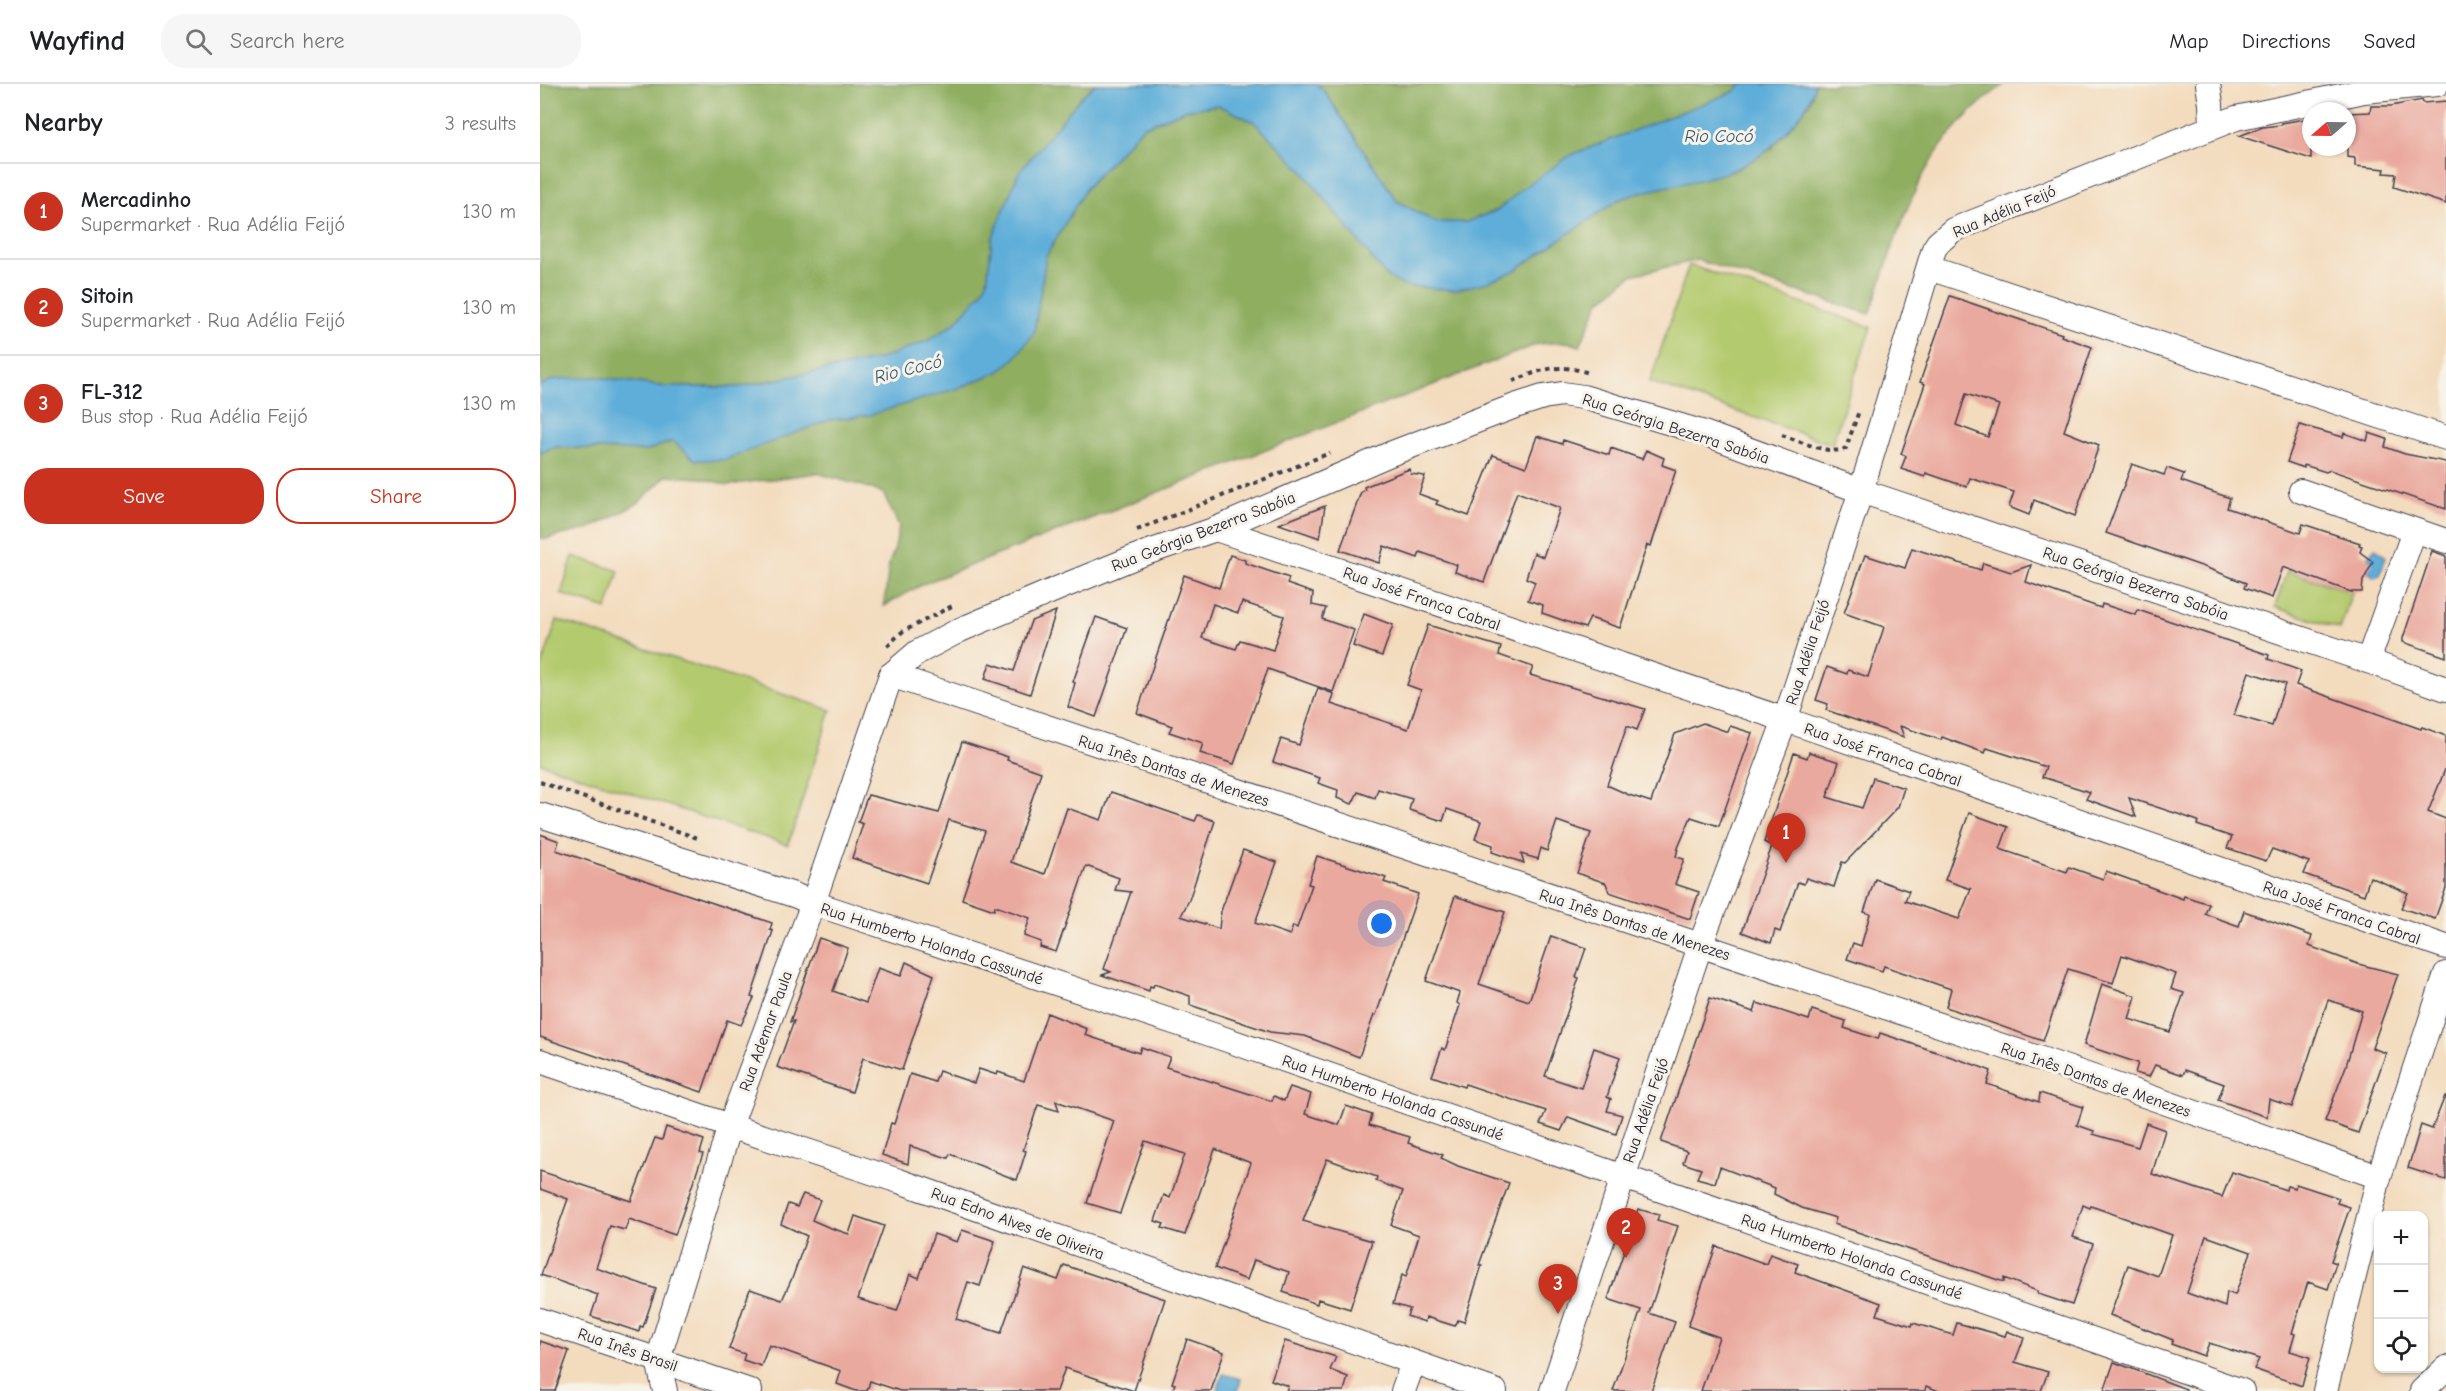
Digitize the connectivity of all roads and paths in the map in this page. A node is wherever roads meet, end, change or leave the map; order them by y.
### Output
1 (2208, 84) edge
2 (2437, 84) edge
3 (2212, 127) junction
4 (1929, 268) junction
5 (1595, 375) dead end
6 (1504, 384) dead end
7 (1862, 404) dead end
8 (1776, 434) dead end
9 (2446, 438) edge
10 (1338, 450) dead end
11 (1861, 491) junction
12 (2301, 491) dead end
13 (1216, 529) junction
14 (2414, 531) junction
15 (1128, 534) dead end
16 (2446, 541) edge
17 (954, 606) dead end
18 (880, 652) dead end
19 (2368, 661) junction
20 (891, 675) junction
21 (2446, 690) edge
22 (1785, 720) junction
23 (540, 782) edge
24 (540, 815) edge
25 (709, 843) dead end
26 (813, 903) junction
27 (1700, 946) junction
28 (2446, 947) edge
29 (2446, 974) edge
30 (540, 1061) edge
31 (730, 1126) junction
32 (1622, 1177) junction
33 (2379, 1177) junction
34 (540, 1320) edge
35 (658, 1360) junction
36 (1413, 1363) junction
37 (2446, 1368) edge
38 (664, 1391) edge
39 (750, 1391) edge
40 (1403, 1391) edge
41 (1495, 1391) edge
42 (1552, 1391) edge
43 (2242, 1391) edge
44 (2325, 1391) edge
45 (2422, 1391) edge

1 - 3 street
2 - 3 street, Rua Adélia Feijó
3 - 4 street, Rua Adélia Feijó
4 - 9 street
4 - 11 street, Rua Adélia Feijó
5 - 6 path
7 - 8 path
10 - 15 path
11 - 13 street, Rua Geórgia Bezerra Sabóia
11 - 19 street, Rua Geórgia Bezerra Sabóia
11 - 22 street, Rua Adélia Feijó
12 - 14 street
13 - 20 street, Rua Geórgia Bezerra Sabóia
13 - 22 street, Rua José Franca Cabral
14 - 16 street
14 - 19 street
17 - 18 path
19 - 21 street, Rua Geórgia Bezerra Sabóia
20 - 26 street, Rua Ademar Paula
20 - 27 street, Rua Inês Dantas de Menezes
22 - 27 street, Rua Adélia Feijó
22 - 28 street, Rua José Franca Cabral
23 - 25 path
24 - 26 street, Rua Humberto Holanda Cassundé
26 - 31 street, Rua Ademar Paula
26 - 32 street, Rua Humberto Holanda Cassundé
27 - 32 street, Rua Adélia Feijó
27 - 33 street, Rua Inês Dantas de Menezes
29 - 33 street
30 - 31 street, Rua Edno Alves de Oliveira
31 - 35 street, Rua Ademar Paula
31 - 36 street, Rua Edno Alves de Oliveira
32 - 42 street, Rua Adélia Feijó
32 - 43 street, Rua Humberto Holanda Cassundé
33 - 44 street
34 - 35 street, Rua Inês Brasil
35 - 38 street, Rua Ademar Paula
35 - 39 street, Rua Inês Brasil
36 - 40 street
36 - 41 street, Rua Edno Alves de Oliveira
37 - 45 street

